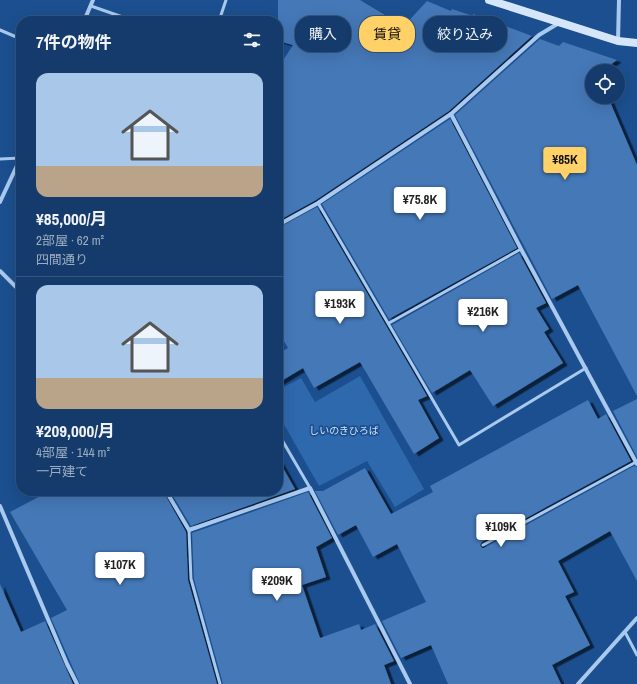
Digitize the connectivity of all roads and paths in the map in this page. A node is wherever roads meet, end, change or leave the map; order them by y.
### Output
1 (93, 0) edge
2 (226, 0) edge
3 (489, 0) edge
4 (619, 0) edge
5 (91, 6) junction
6 (86, 16) edge
7 (120, 16) edge
8 (221, 16) edge
9 (560, 22) junction
10 (0, 30) edge
11 (16, 38) edge
12 (618, 41) junction
13 (637, 43) edge
14 (451, 114) junction
15 (16, 158) edge
16 (0, 159) edge
17 (16, 168) edge
18 (0, 202) edge
19 (318, 203) junction
20 (283, 222) edge
21 (521, 249) junction
22 (0, 271) edge
23 (16, 287) edge
24 (388, 323) junction
25 (586, 368) junction
26 (283, 442) edge
27 (637, 463) edge
28 (310, 488) junction
29 (169, 496) edge
30 (0, 506) edge
31 (189, 530) junction
32 (483, 545) dead end
33 (637, 618) edge
34 (625, 632) junction
35 (637, 655) edge
36 (77, 684) edge
37 (220, 684) edge
38 (410, 684) edge
39 (578, 684) edge

1 - 5 street
2 - 8 lane
3 - 9 street
4 - 12 street
5 - 6 street
5 - 7 lane
9 - 12 street
9 - 14 street
10 - 11 lane
12 - 13 street
14 - 19 street
14 - 21 street
15 - 16 lane
17 - 18 street
19 - 20 street
19 - 24 lane
21 - 24 lane
21 - 25 street
22 - 23 street
24 - 25 lane
25 - 27 street
26 - 28 lane
27 - 32 lane
28 - 31 street
28 - 38 street
29 - 31 street
30 - 36 street
31 - 37 lane
33 - 34 street
34 - 35 lane
34 - 39 street

